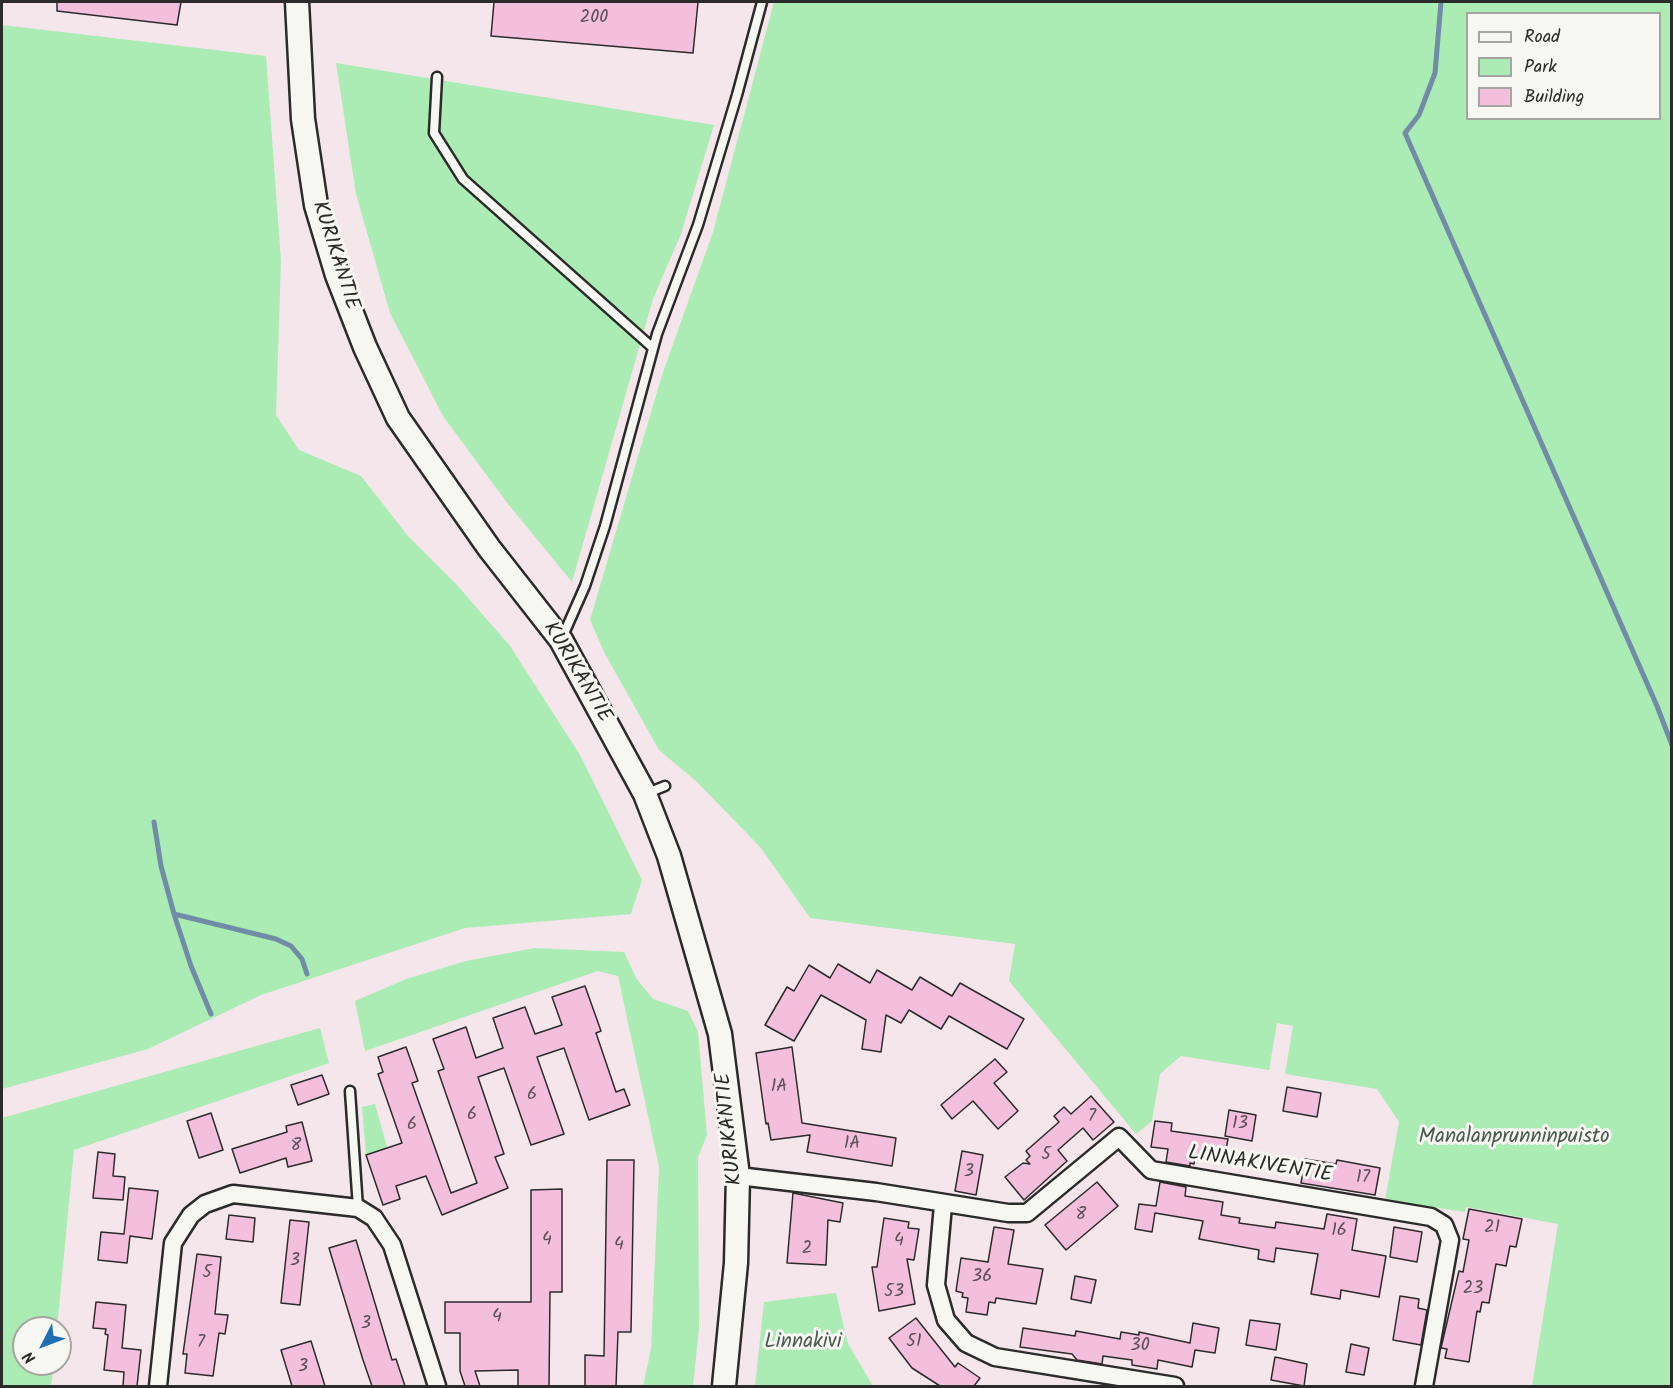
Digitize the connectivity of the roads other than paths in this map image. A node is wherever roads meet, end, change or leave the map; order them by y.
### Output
1 (297, 2) edge
2 (762, 2) edge
3 (437, 77) dead end
4 (653, 348) junction
5 (561, 640) junction
6 (350, 1091) dead end
7 (738, 1176) junction
8 (943, 1205) junction
9 (358, 1208) junction
10 (158, 1386) edge
11 (437, 1386) edge
12 (724, 1386) edge
13 (1175, 1386) edge
14 (1424, 1386) edge

1 - 5 main road, KURIKANTIE
2 - 4 lane
3 - 4 lane
4 - 5 lane
5 - 7 main road, KURIKANTIE
6 - 9 lane
7 - 8 street, LINNAKIVENTIE
7 - 12 main road, KURIKANTIE
8 - 13 street
8 - 14 street, LINNAKIVENTIE
9 - 10 street
9 - 11 street

